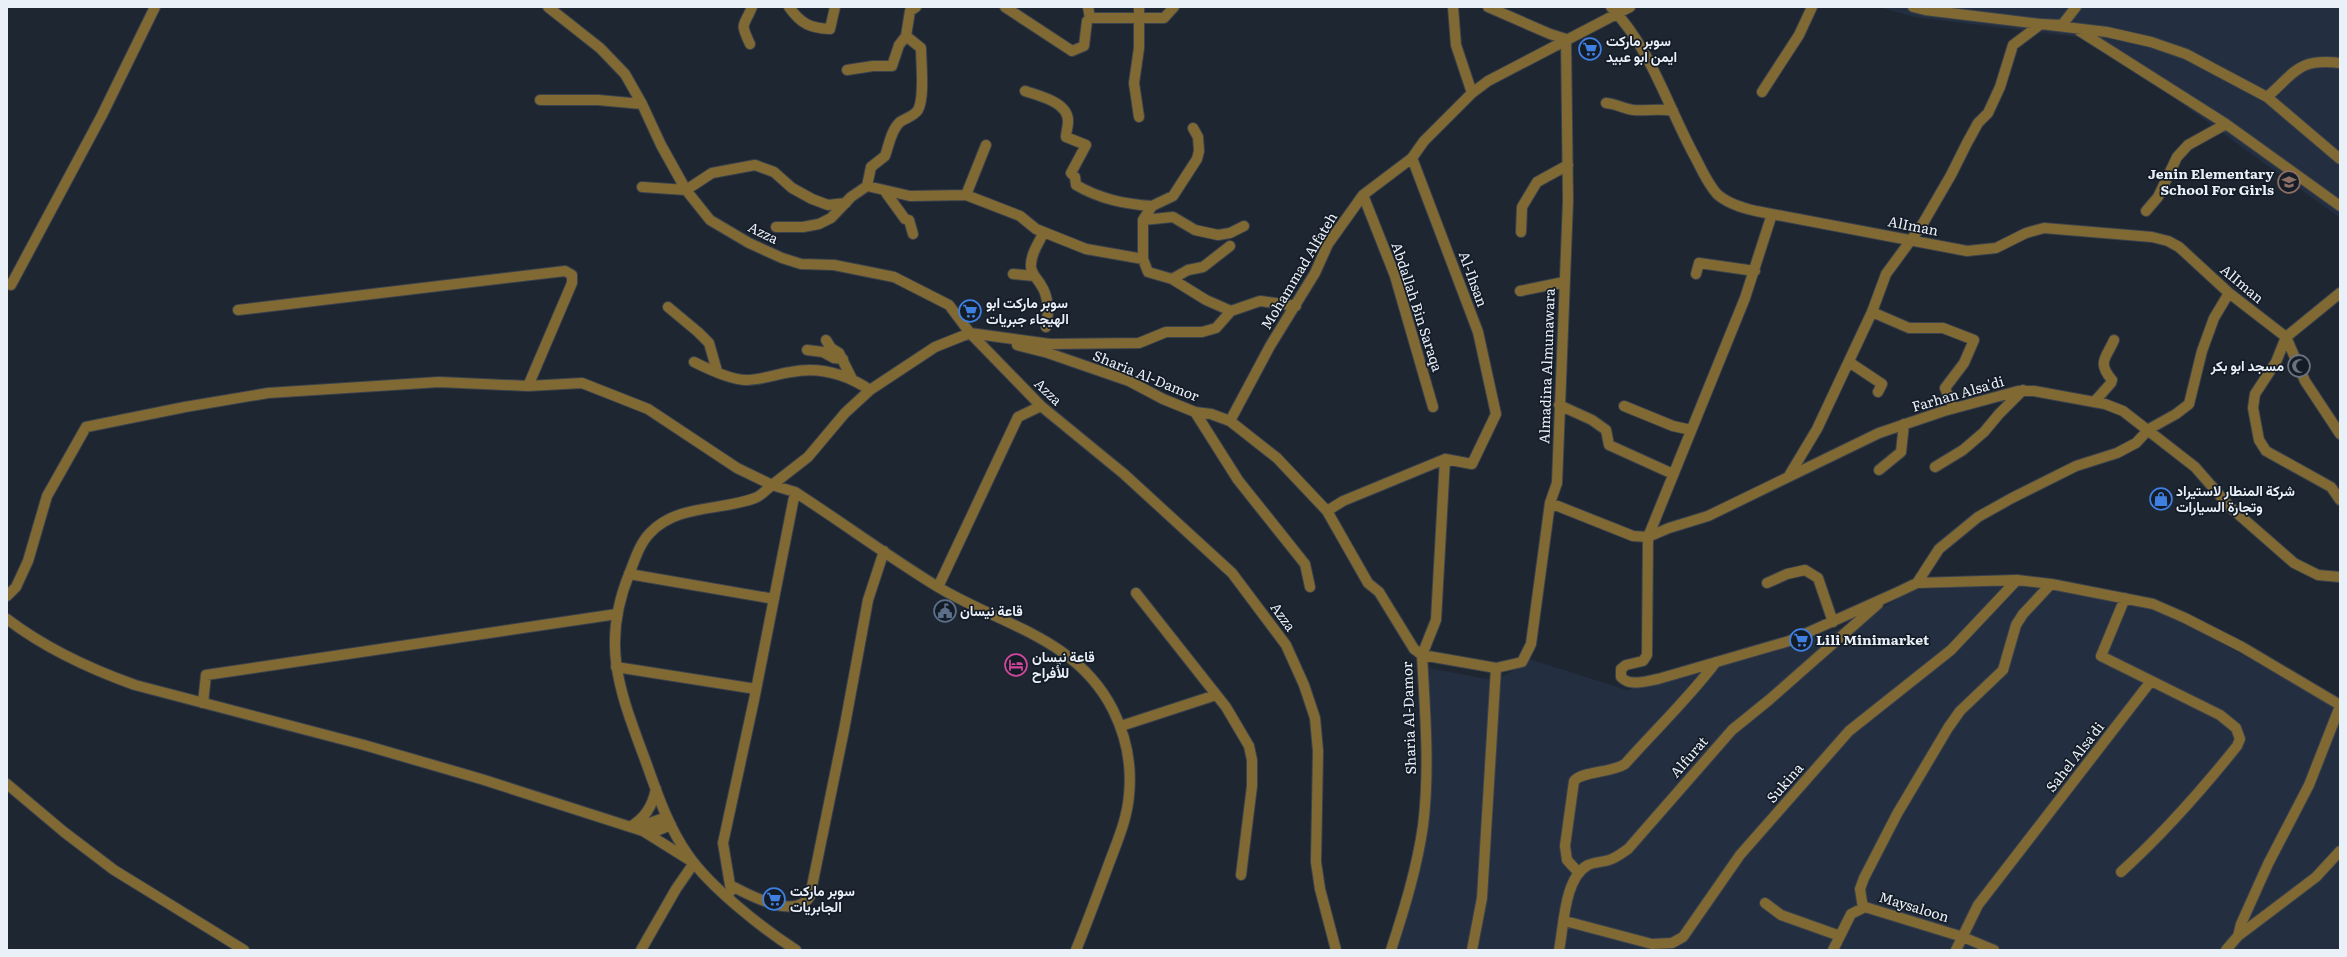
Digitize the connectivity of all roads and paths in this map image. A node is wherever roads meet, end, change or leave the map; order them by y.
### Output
1 (155, 7) edge
2 (548, 7) edge
3 (752, 7) edge
4 (789, 7) edge
5 (835, 7) edge
6 (916, 7) edge
7 (1005, 7) edge
8 (1088, 7) edge
9 (1139, 7) edge
10 (1174, 7) edge
11 (1453, 7) edge
12 (1488, 7) edge
13 (1630, 7) edge
14 (1812, 7) edge
15 (1913, 7) edge
16 (2076, 7) edge
17 (1614, 10) edge
18 (1090, 18) junction
19 (1140, 18) junction
20 (2041, 24) junction
21 (2076, 29) junction
22 (906, 36) junction
23 (1566, 39) junction
24 (750, 44) dead end
25 (2340, 63) edge
26 (847, 70) dead end
27 (1025, 90) dead end
28 (1762, 92) dead end
29 (1472, 93) junction
30 (2267, 97) junction
31 (540, 100) dead end
32 (1606, 103) dead end
33 (642, 104) junction
34 (1673, 111) junction
35 (1139, 117) dead end
36 (2226, 124) junction
37 (1193, 128) dead end
38 (986, 145) dead end
39 (1412, 158) junction
40 (2340, 159) edge
41 (1568, 165) junction
42 (868, 186) junction
43 (642, 187) dead end
44 (686, 190) junction
45 (884, 190) junction
46 (966, 195) junction
47 (1363, 195) junction
48 (846, 203) junction
49 (1152, 206) junction
50 (2340, 206) edge
51 (2146, 211) dead end
52 (1772, 214) junction
53 (1143, 220) junction
54 (1244, 226) dead end
55 (776, 227) dead end
56 (1044, 232) junction
57 (1521, 232) dead end
58 (913, 234) dead end
59 (1911, 240) junction
60 (1230, 246) dead end
61 (1143, 259) junction
62 (1755, 272) junction
63 (1013, 274) dead end
64 (1696, 274) dead end
65 (1034, 276) junction
66 (1172, 279) junction
67 (1564, 282) junction
68 (7, 284) edge
69 (1520, 292) dead end
70 (2229, 293) junction
71 (2340, 293) edge
72 (1296, 306) junction
73 (668, 307) dead end
74 (238, 310) dead end
75 (1231, 311) junction
76 (1872, 312) junction
77 (1046, 327) dead end
78 (970, 333) junction
79 (2286, 337) junction
80 (826, 340) dead end
81 (2114, 340) dead end
82 (807, 350) dead end
83 (843, 359) junction
84 (694, 362) dead end
85 (1849, 362) junction
86 (717, 371) junction
87 (850, 377) junction
88 (528, 386) junction
89 (870, 390) junction
90 (2023, 390) junction
91 (1878, 392) dead end
92 (2095, 401) junction
93 (1559, 405) junction
94 (1041, 406) junction
95 (1624, 406) dead end
96 (1433, 407) dead end
97 (1953, 408) junction
98 (1195, 412) junction
99 (1230, 421) junction
100 (1904, 424) junction
101 (2148, 429) junction
102 (1691, 430) junction
103 (2340, 434) edge
104 (1445, 459) junction
105 (1935, 467) dead end
106 (1879, 470) dead end
107 (1673, 474) junction
108 (1790, 474) junction
109 (772, 485) junction
110 (795, 492) junction
111 (2340, 500) edge
112 (1550, 503) junction
113 (1327, 511) junction
114 (1648, 538) junction
115 (884, 551) junction
116 (629, 574) junction
117 (2340, 577) edge
118 (2017, 580) junction
119 (1767, 583) dead end
120 (1917, 583) junction
121 (2051, 584) junction
122 (938, 587) junction
123 (1310, 587) dead end
124 (1136, 594) dead end
125 (7, 596) edge
126 (2125, 598) junction
127 (774, 599) junction
128 (1882, 600) junction
129 (617, 614) junction
130 (7, 619) edge
131 (1833, 622) junction
132 (1422, 655) junction
133 (1716, 662) junction
134 (616, 667) junction
135 (1496, 668) junction
136 (2151, 681) junction
137 (756, 689) junction
138 (1216, 695) junction
139 (203, 703) junction
140 (2340, 706) edge
141 (1121, 726) junction
142 (7, 784) edge
143 (656, 789) junction
144 (669, 821) junction
145 (636, 829) junction
146 (2340, 851) edge
147 (694, 863) junction
148 (2121, 872) dead end
149 (1579, 873) junction
150 (1241, 875) dead end
151 (730, 886) junction
152 (732, 899) junction
153 (1765, 903) dead end
154 (1863, 908) junction
155 (1565, 921) junction
156 (1840, 936) junction
157 (2238, 936) junction
158 (1963, 937) junction
159 (244, 950) edge
160 (641, 950) edge
161 (796, 950) edge
162 (1076, 950) edge
163 (1336, 950) edge
164 (1391, 950) edge
165 (1472, 950) edge
166 (1559, 950) edge
167 (1833, 950) edge
168 (1956, 950) edge
169 (1994, 950) edge
170 (2226, 950) edge

1 - 68 street
2 - 33 street, Azza
3 - 24 street
4 - 5 street
6 - 22 street
7 - 18 street
8 - 18 street
9 - 19 street
10 - 19 street
11 - 29 street
12 - 23 street
13 - 17 street, Mohammad Alfateh
14 - 28 street
15 - 20 street
16 - 20 street
17 - 23 street, Mohammad Alfateh
17 - 34 street, AlIman
18 - 19 street
19 - 35 street
20 - 21 street
20 - 59 street
21 - 30 street
21 - 36 street
22 - 26 street
22 - 42 street
23 - 29 street, Mohammad Alfateh
23 - 41 street, Almadina Almunawara
25 - 30 street
27 - 49 street
29 - 39 street, Mohammad Alfateh
30 - 40 street
31 - 33 street
32 - 34 street
33 - 44 street, Azza
34 - 52 street, AlIman
36 - 50 street
36 - 51 street
37 - 49 street
38 - 46 street
39 - 47 street, Mohammad Alfateh
39 - 104 street, Al-Ihsan
41 - 57 street
41 - 67 street, Almadina Almunawara
42 - 45 street
42 - 48 street
43 - 44 street
44 - 48 street
44 - 78 street, Azza
45 - 46 street
45 - 58 street
46 - 56 street
47 - 72 street, Mohammad Alfateh
47 - 96 street, Abdallah Bin Saraqa
48 - 55 street
49 - 53 street
52 - 59 street, AlIman
52 - 62 street
53 - 54 street
53 - 61 street
56 - 61 street
56 - 65 street
59 - 70 street, AlIman
59 - 76 street
60 - 66 street
61 - 66 street
62 - 64 street
62 - 102 street
63 - 65 street
65 - 77 street
66 - 75 street
67 - 69 street
67 - 93 street, Almadina Almunawara
70 - 79 street, AlIman
70 - 101 street
71 - 79 street
72 - 75 street
72 - 99 street, Mohammad Alfateh
73 - 86 street
74 - 88 street
75 - 78 street
76 - 85 street
76 - 97 street
78 - 89 street
78 - 94 street, Azza
78 - 98 street, Sharia Al-Damor
79 - 103 street
79 - 111 street
80 - 83 street
81 - 92 street
82 - 83 street
83 - 87 street
84 - 86 street
85 - 91 street
85 - 108 street
86 - 87 street
87 - 89 street
88 - 109 street
88 - 125 street
89 - 109 street
90 - 92 street, Farhan Alsa'di
90 - 97 street, Farhan Alsa'di
90 - 105 street
92 - 101 street, Farhan Alsa'di
93 - 107 street
93 - 112 street, Almadina Almunawara
94 - 122 street
94 - 163 street, Azza
95 - 102 street
97 - 100 street, Farhan Alsa'di
98 - 99 street, Sharia Al-Damor
98 - 123 street
99 - 113 street, Sharia Al-Damor
100 - 106 street
100 - 108 street, Farhan Alsa'di
101 - 117 street, Farhan Alsa'di
101 - 120 street
102 - 107 street
104 - 113 street
104 - 132 street
107 - 114 street
108 - 114 street, Farhan Alsa'di
109 - 110 street
109 - 116 street
110 - 115 street
110 - 127 street
112 - 114 street
112 - 135 street, Almadina Almunawara
113 - 132 street, Sharia Al-Damor
114 - 133 street
115 - 122 street
115 - 151 street
116 - 127 street
116 - 129 street
118 - 120 street
118 - 121 street
118 - 155 street, Sukina
119 - 131 street
120 - 128 street
121 - 126 street
121 - 154 street
122 - 141 street
124 - 138 street
126 - 136 street
126 - 140 street
127 - 137 street
128 - 131 street
128 - 149 street, Alfurat
129 - 134 street
129 - 139 street
130 - 139 street
131 - 133 street
132 - 135 street
132 - 164 street, Sharia Al-Damor
133 - 149 street
134 - 137 street
134 - 143 street
135 - 165 street
136 - 148 street
136 - 158 street, Sahel Alsa'di
137 - 151 street
138 - 141 street
138 - 150 street
139 - 145 street
140 - 157 street
141 - 162 street
142 - 159 street
143 - 144 street
143 - 145 street
144 - 145 street
144 - 147 street
145 - 147 street
146 - 157 street
147 - 152 street
147 - 160 street
149 - 155 street
151 - 152 street
152 - 161 street
153 - 156 street
154 - 156 street, Maysaloon
154 - 158 street, Maysaloon
155 - 166 street
156 - 167 street, Maysaloon
157 - 170 street
158 - 168 street, Sahel Alsa'di
158 - 169 street, Maysaloon

